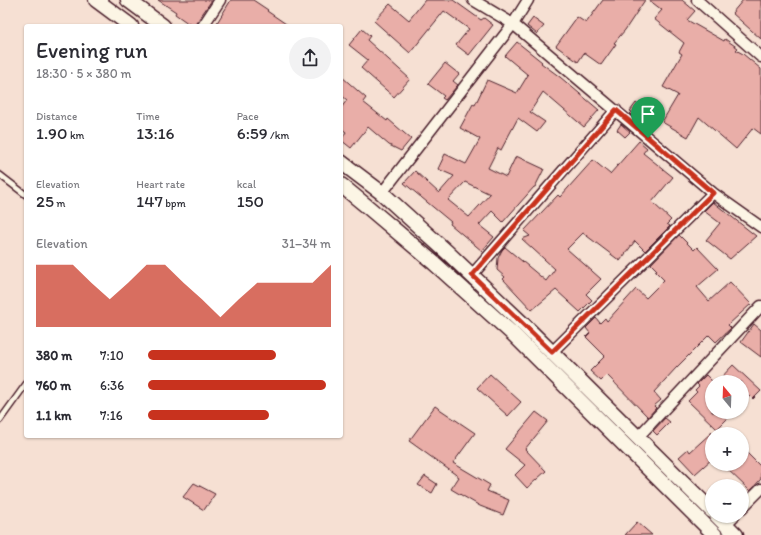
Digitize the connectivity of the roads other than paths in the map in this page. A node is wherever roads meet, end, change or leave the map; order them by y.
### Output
1 (96, 0) edge
2 (128, 0) edge
3 (220, 0) edge
4 (473, 0) edge
5 (528, 0) edge
6 (697, 0) edge
7 (128, 24) edge
8 (160, 24) edge
9 (204, 24) edge
10 (513, 24) junction
11 (761, 57) edge
12 (616, 110) junction
13 (343, 164) edge
14 (0, 175) edge
15 (343, 187) edge
16 (24, 193) edge
17 (382, 193) junction
18 (713, 193) junction
19 (760, 225) edge
20 (472, 275) junction
21 (761, 306) edge
22 (552, 352) junction
23 (24, 387) edge
24 (0, 420) edge
25 (638, 437) junction
26 (761, 489) edge
27 (749, 501) edge
28 (705, 504) edge
29 (728, 523) edge
30 (715, 535) edge
31 (736, 535) edge

1 - 7 main road
2 - 8 main road
3 - 9 street
4 - 10 street
5 - 10 street
6 - 11 street
10 - 12 street
10 - 17 street
12 - 18 street
12 - 20 street
13 - 17 main road
14 - 16 lane
15 - 30 main road
17 - 20 main road
18 - 19 street
18 - 22 street
20 - 22 main road
21 - 25 street
22 - 25 main road
23 - 24 lane
25 - 28 main road
26 - 27 street
29 - 31 main road

